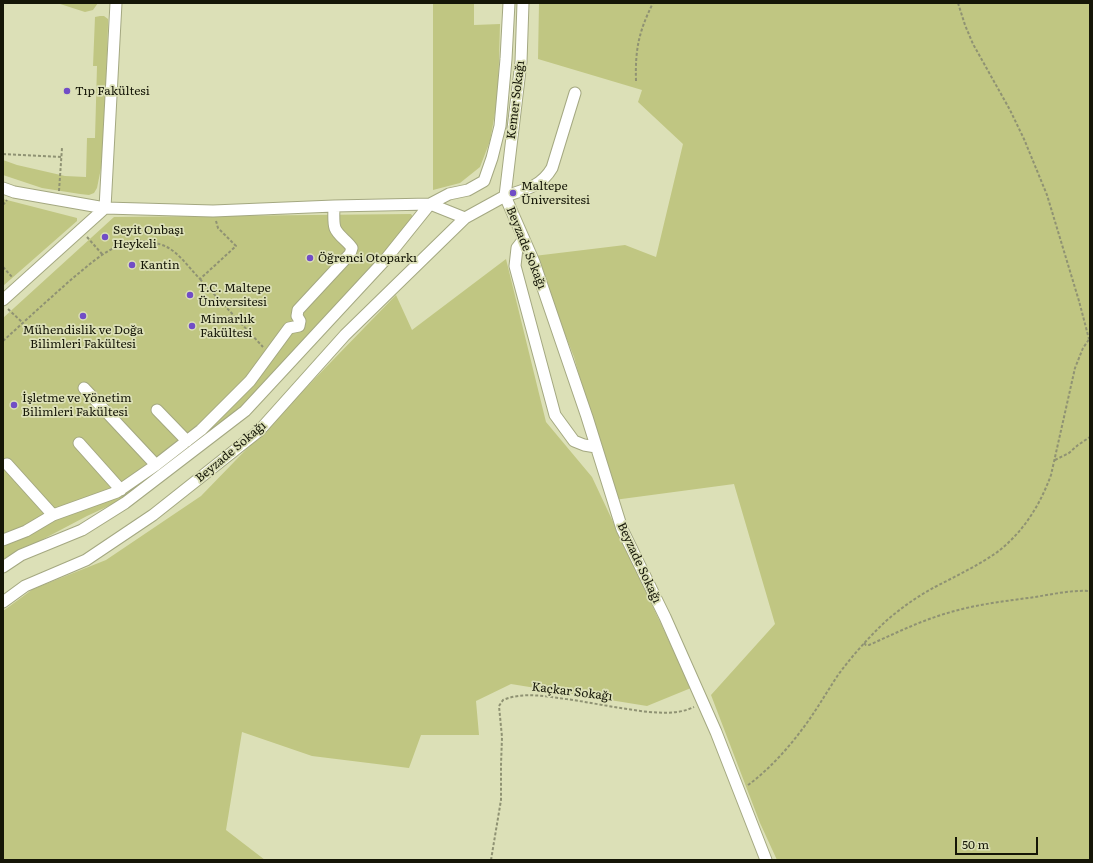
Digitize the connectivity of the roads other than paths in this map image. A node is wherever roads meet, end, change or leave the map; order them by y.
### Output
1 (116, 3) edge
2 (509, 3) edge
3 (523, 3) edge
4 (575, 93) dead end
5 (3, 188) edge
6 (505, 196) junction
7 (430, 204) junction
8 (334, 206) junction
9 (105, 208) junction
10 (465, 218) junction
11 (524, 239) junction
12 (6, 304) edge
13 (84, 388) dead end
14 (157, 410) dead end
15 (187, 441) junction
16 (79, 443) dead end
17 (596, 447) junction
18 (7, 464) dead end
19 (156, 465) junction
20 (121, 490) junction
21 (53, 515) junction
22 (3, 540) edge
23 (3, 567) edge
24 (3, 602) edge
25 (766, 860) edge

1 - 9 street
2 - 7 street
3 - 6 street, Kemer Sokağı
4 - 6 street
5 - 9 street
6 - 10 street, Beyzade Sokağı
6 - 11 street, Beyzade Sokağı
7 - 8 street
7 - 10 street
7 - 23 street
8 - 9 street
8 - 15 street
9 - 12 street
10 - 24 street, Beyzade Sokağı
11 - 17 street, Beyzade Sokağı
11 - 17 street
13 - 19 street
14 - 15 street
15 - 19 street
16 - 20 street
17 - 25 street, Beyzade Sokağı
18 - 21 street
19 - 20 street
20 - 21 street
21 - 22 street

